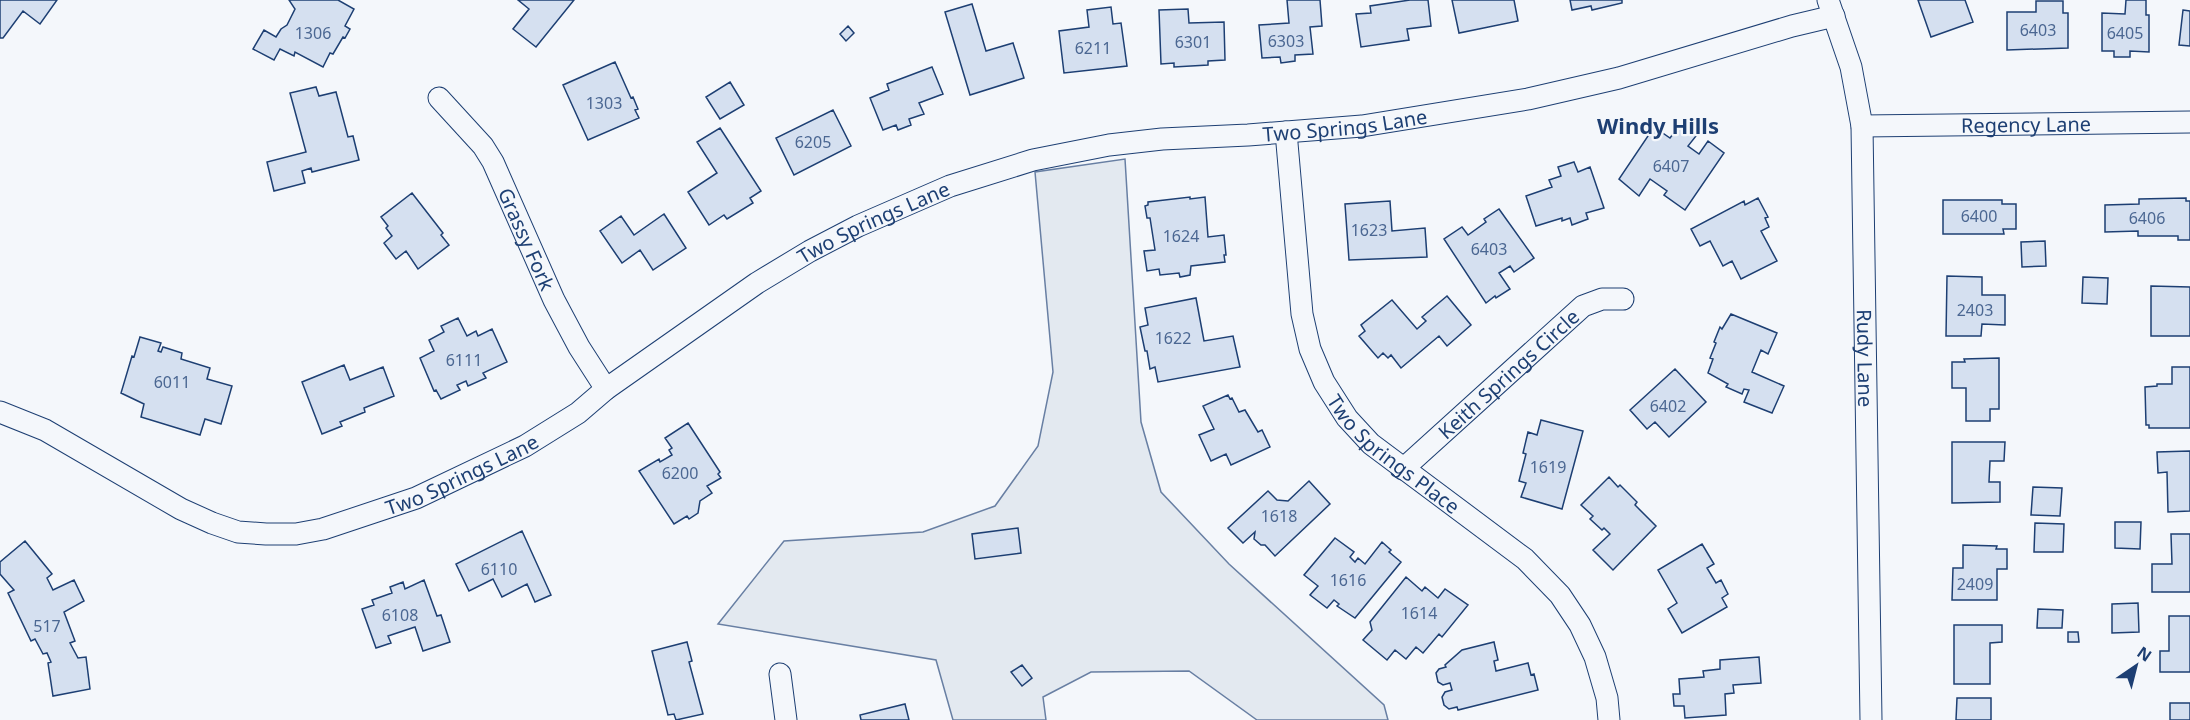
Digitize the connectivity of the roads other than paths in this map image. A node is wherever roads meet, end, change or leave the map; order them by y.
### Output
1 (1831, 8) edge
2 (439, 98) dead end
3 (2190, 122) edge
4 (1862, 126) junction
5 (1286, 132) junction
6 (1623, 299) dead end
7 (606, 388) junction
8 (0, 412) edge
9 (1403, 469) junction
10 (780, 674) dead end
11 (786, 720) edge
12 (1610, 720) edge
13 (1871, 720) edge

1 - 4 street, Rudy Lane
1 - 5 street, Two Springs Lane
2 - 7 street, Grassy Fork
3 - 4 street, Regency Lane
4 - 13 street, Rudy Lane
5 - 7 street, Two Springs Lane
5 - 9 street, Two Springs Place
6 - 9 street, Keith Springs Circle
7 - 8 street, Two Springs Lane
9 - 12 street, Two Springs Place
10 - 11 street

